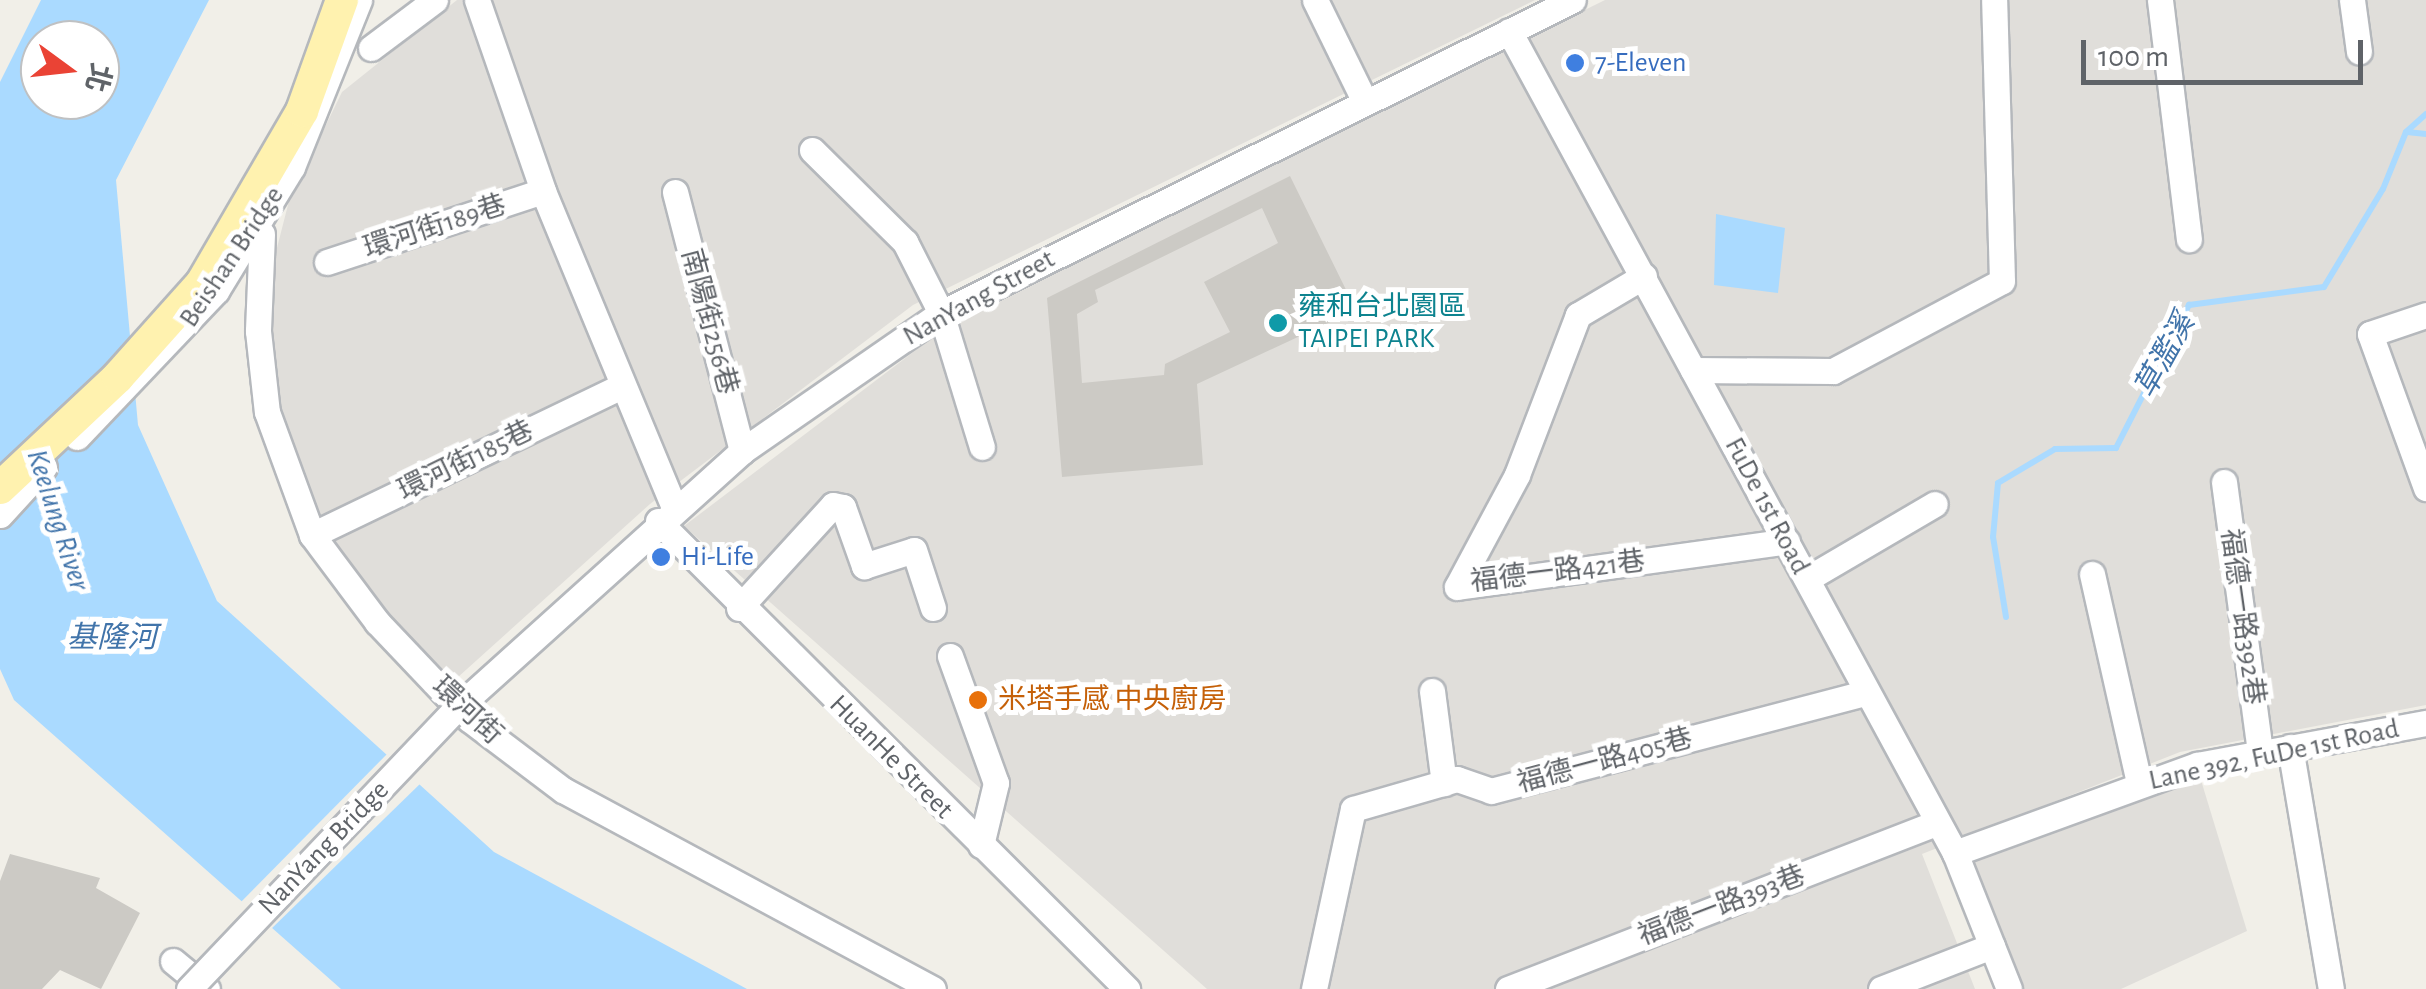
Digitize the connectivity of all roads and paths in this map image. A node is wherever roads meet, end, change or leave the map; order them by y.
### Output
1 (342, 0) edge
2 (359, 0) edge
3 (436, 0) edge
4 (477, 0) edge
5 (1315, 0) edge
6 (1573, 0) edge
7 (1994, 0) edge
8 (2160, 0) edge
9 (2352, 0) edge
10 (1509, 31) junction
11 (371, 48) dead end
12 (2359, 52) dead end
13 (1363, 98) junction
14 (812, 150) dead end
15 (543, 192) junction
16 (675, 192) dead end
17 (262, 234) dead end
18 (2188, 239) dead end
19 (327, 262) dead end
20 (1644, 276) junction
21 (941, 314) junction
22 (2426, 315) edge
23 (1694, 370) junction
24 (620, 387) junction
25 (982, 448) dead end
26 (742, 452) junction
27 (2224, 482) dead end
28 (0, 488) edge
29 (2426, 488) edge
30 (1935, 504) dead end
31 (666, 514) junction
32 (0, 515) edge
33 (312, 535) junction
34 (1788, 541) junction
35 (2092, 574) dead end
36 (1806, 579) junction
37 (739, 608) junction
38 (933, 608) dead end
39 (950, 656) dead end
40 (1432, 691) dead end
41 (1864, 694) junction
42 (458, 707) junction
43 (2426, 723) edge
44 (2290, 746) junction
45 (2260, 752) junction
46 (2139, 782) junction
47 (1444, 783) junction
48 (1936, 823) junction
49 (980, 846) junction
50 (1955, 852) junction
51 (1992, 946) junction
52 (173, 961) dead end
53 (1550, 981) edge
54 (189, 989) edge
55 (206, 989) edge
56 (933, 989) edge
57 (1127, 989) edge
58 (1314, 989) edge
59 (1508, 989) edge
60 (1881, 989) edge
61 (2009, 989) edge
62 (2331, 989) edge

1 - 28 main road, Beishan Bridge
2 - 32 street, Beishan Bridge
3 - 11 street
4 - 15 street
5 - 13 street
6 - 10 street, NanYang Street
7 - 23 street
8 - 18 street
9 - 12 street
10 - 13 street, NanYang Street
10 - 20 street, FuDe 1st Road
13 - 21 street, NanYang Street
14 - 21 street
15 - 19 street, 環河街189巷
15 - 24 street
16 - 26 street, 南陽街256巷
17 - 33 street, 環河街
20 - 23 street, FuDe 1st Road
20 - 34 street, 福德一路421巷
21 - 25 street
21 - 26 street, NanYang Street
22 - 29 street
23 - 34 street, FuDe 1st Road
24 - 31 street
24 - 33 street, 環河街185巷
26 - 31 street, NanYang Street
27 - 45 street, 福德一路392巷
30 - 36 street
31 - 37 street, HuanHe Street
31 - 42 street, NanYang Street
33 - 42 street, 環河街
34 - 36 street, FuDe 1st Road
35 - 46 street
36 - 41 street, FuDe 1st Road
37 - 38 street
37 - 49 street, HuanHe Street
39 - 49 street
40 - 47 street
41 - 47 street, 福德一路405巷
41 - 48 street, FuDe 1st Road
42 - 54 street, NanYang Bridge, bridge
42 - 56 street, 環河街
43 - 44 street, Lane 392, FuDe 1st Road
44 - 45 street, Lane 392, FuDe 1st Road
44 - 62 street
45 - 46 street, Lane 392, FuDe 1st Road
46 - 50 street, Lane 392, FuDe 1st Road
47 - 58 street, 福德一路405巷
48 - 50 street, FuDe 1st Road
48 - 53 street, 福德一路393巷
49 - 57 street, HuanHe Street
50 - 51 street, FuDe 1st Road
51 - 60 street
51 - 61 street, FuDe 1st Road
52 - 55 street
53 - 59 street, 福德一路393巷

